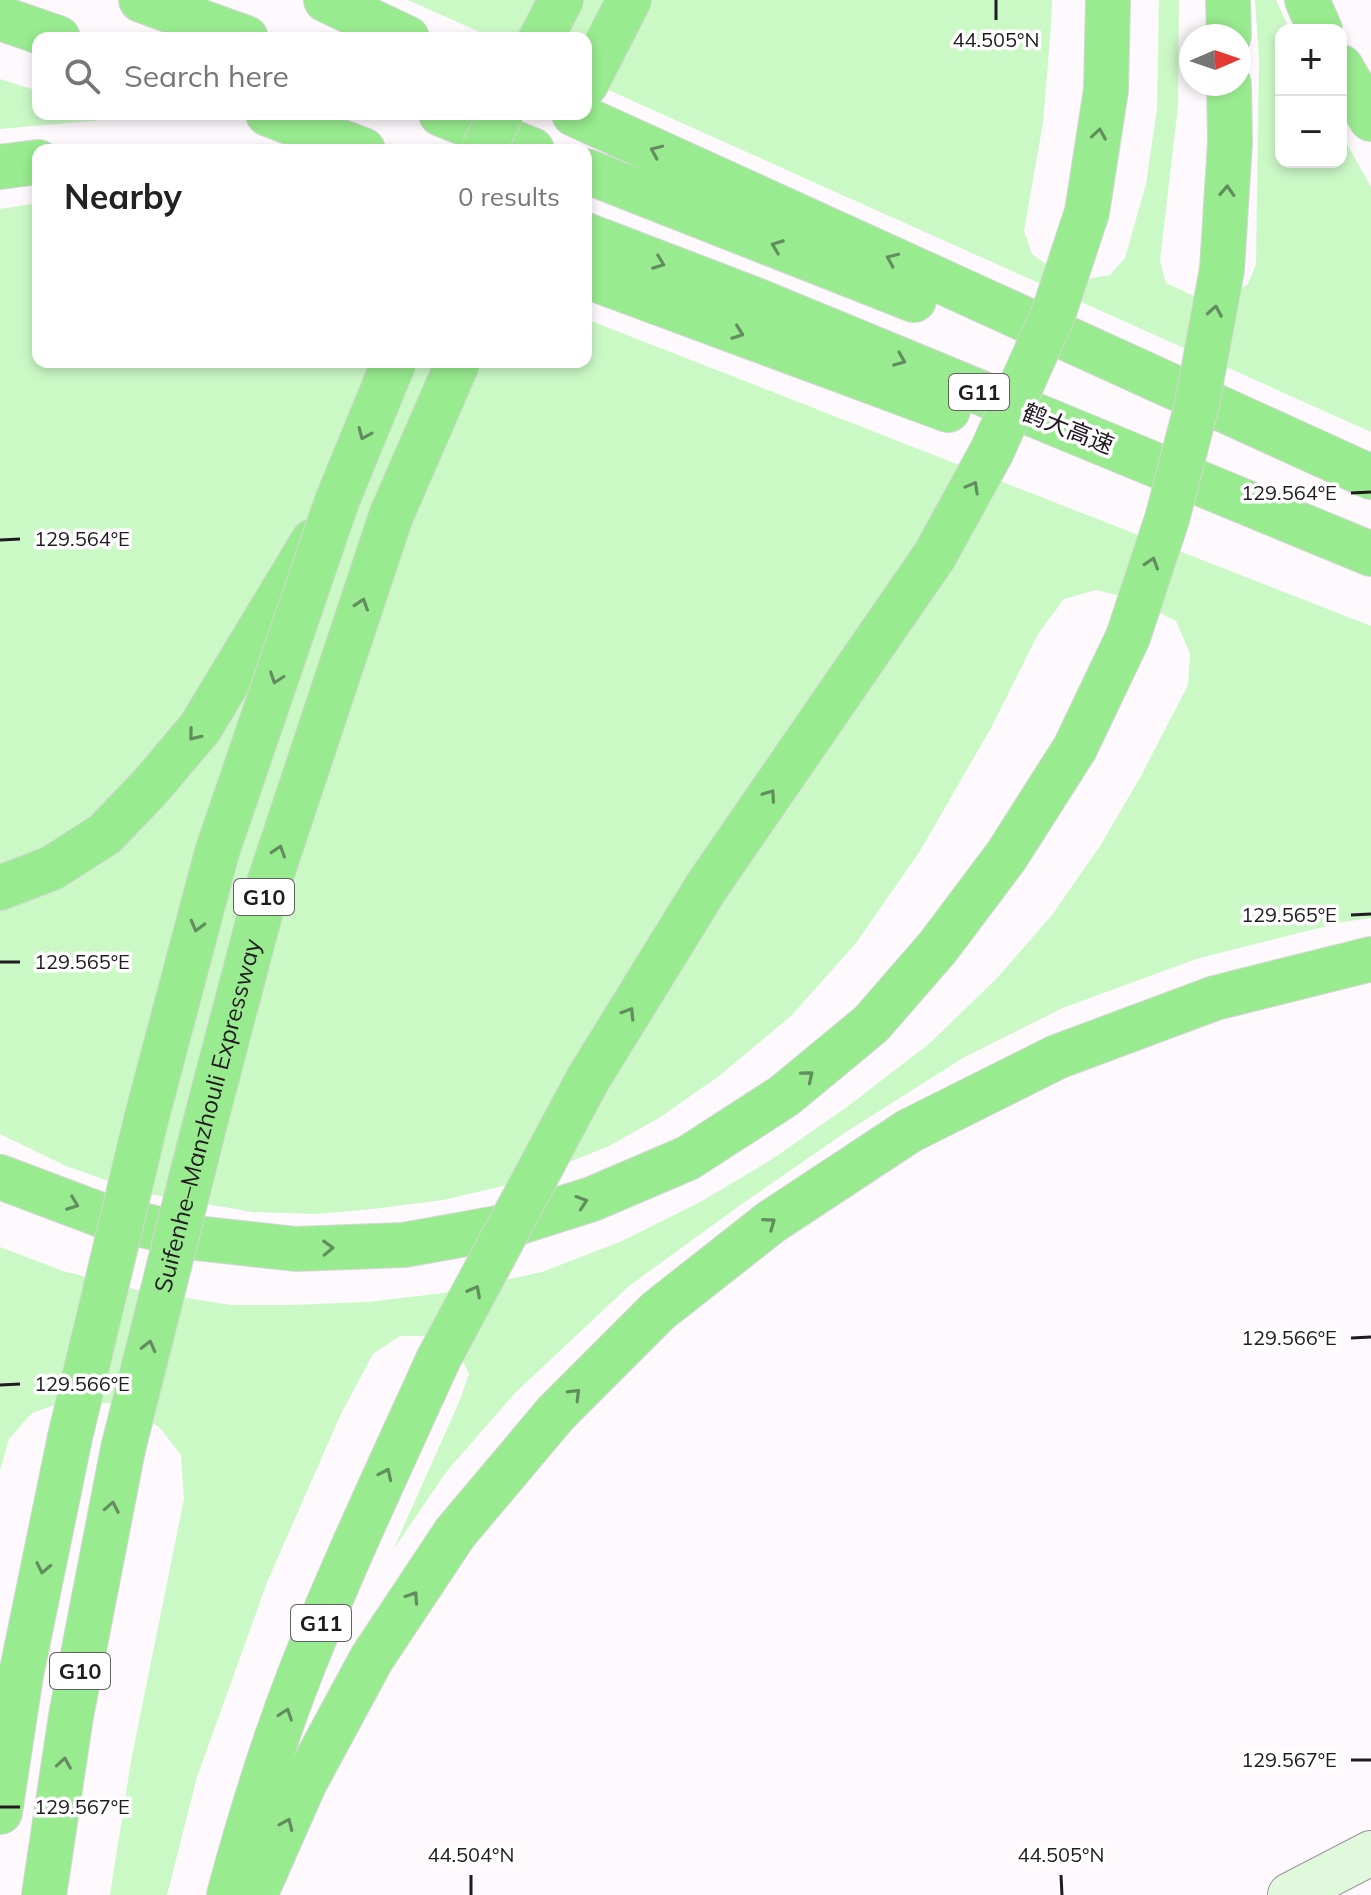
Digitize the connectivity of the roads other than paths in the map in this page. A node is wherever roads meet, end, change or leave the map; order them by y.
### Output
1 (141, 0) edge
2 (326, 0) edge
3 (541, 0) edge
4 (561, 0) edge
5 (629, 0) edge
6 (1108, 0) edge
7 (1228, 0) edge
8 (1307, 0) edge
9 (0, 18) edge
10 (1229, 24) edge
11 (1317, 24) edge
12 (41, 32) edge
13 (229, 32) edge
14 (394, 32) edge
15 (528, 32) edge
16 (544, 32) edge
17 (592, 72) edge
18 (1347, 77) edge
19 (1229, 96) edge
20 (1371, 119) edge
21 (284, 120) edge
22 (456, 120) edge
23 (569, 120) edge
24 (585, 120) edge
25 (347, 144) edge
26 (517, 144) edge
27 (555, 144) edge
28 (32, 163) edge
29 (0, 167) edge
30 (592, 173) edge
31 (592, 237) edge
32 (592, 278) edge
33 (392, 368) edge
34 (455, 368) edge
35 (1371, 478) edge
36 (337, 501) junction
37 (1371, 554) edge
38 (1371, 568) edge
39 (0, 888) edge
40 (1371, 959) edge
41 (0, 1177) edge
42 (0, 1812) edge
43 (1371, 1853) edge
44 (44, 1895) edge
45 (229, 1895) edge
46 (255, 1895) edge
47 (1290, 1895) edge

1 - 13 highway
2 - 14 highway
3 - 15 highway
4 - 16 highway
5 - 17 highway
45 -> 6 highway, G11, bridge
7 - 10 highway
8 - 11 highway
9 - 12 highway
18 - 20 highway
41 -> 19 highway, bridge
21 - 25 highway
22 - 26 highway
23 - 27 highway
35 -> 24 highway
28 - 29 highway
35 -> 30 highway, G11
31 -> 37 highway, 鹤大高速 / G11
32 -> 38 highway
33 -> 36 highway, G10, bridge
44 -> 34 highway, Suifenhe–Manzhouli Expressway / G10, bridge
36 -> 39 highway, bridge
36 -> 42 highway, G10, bridge
46 -> 40 highway
43 - 47 street

